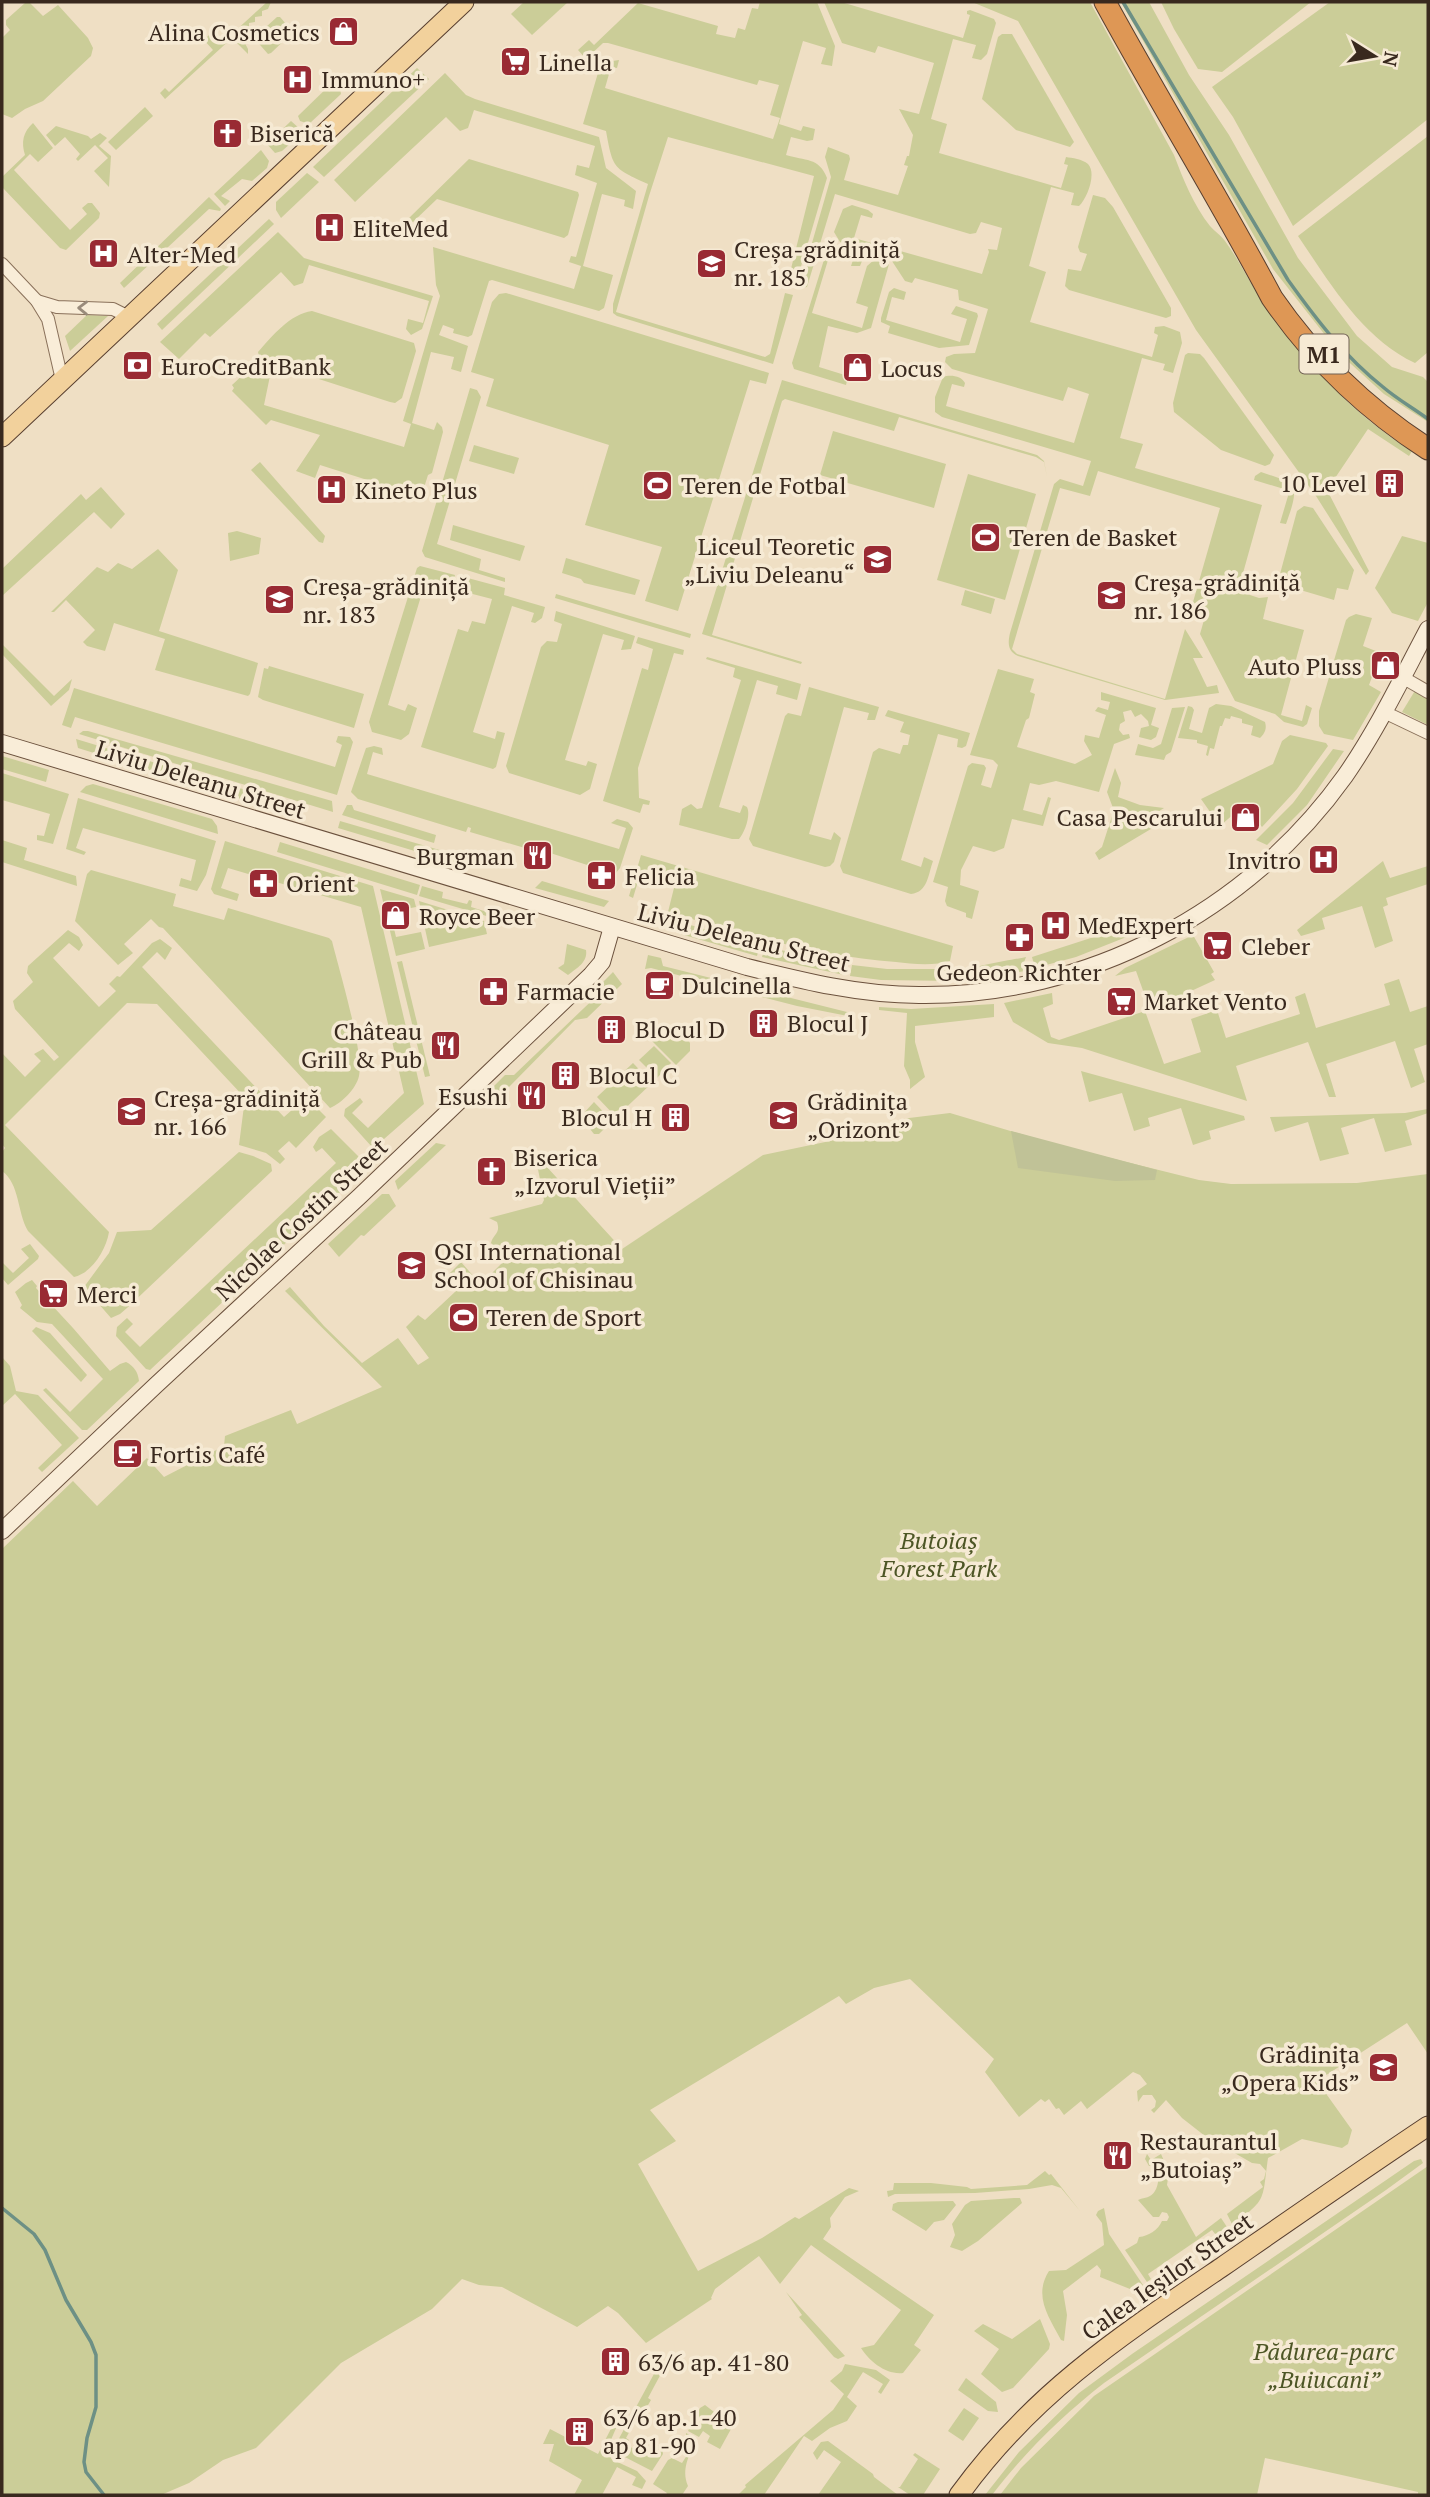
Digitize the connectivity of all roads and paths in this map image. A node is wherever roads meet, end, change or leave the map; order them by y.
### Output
1 (464, 2) edge
2 (1105, 2) edge
3 (1244, 244) junction
4 (2, 264) edge
5 (37, 301) junction
6 (130, 317) junction
7 (1321, 360) junction
8 (62, 380) junction
9 (1428, 436) edge
10 (2, 437) edge
11 (1428, 441) edge
12 (1428, 449) edge
13 (1428, 455) edge
14 (1428, 629) edge
15 (1402, 677) junction
16 (1428, 692) edge
17 (1384, 712) junction
18 (1428, 733) edge
19 (2, 743) edge
20 (612, 927) junction
21 (2, 1531) edge
22 (1428, 2126) edge
23 (959, 2495) edge

1 - 6 main road
2 - 3 highway, M1
3 - 7 highway, M1
3 - 9 highway, M1
3 - 11 highway, M1
4 - 5 street
6 -> 5 street
5 - 8 street
6 - 8 main road
7 - 12 highway, M1
7 - 13 highway
8 - 10 main road
14 - 15 main road, Liviu Deleanu Street
15 - 16 street
15 - 17 main road, Liviu Deleanu Street
17 - 18 street
17 - 20 main road, Liviu Deleanu Street
19 - 20 main road, Liviu Deleanu Street
20 - 21 main road, Nicolae Costin Street
22 - 23 main road, Calea Ieșilor Street

